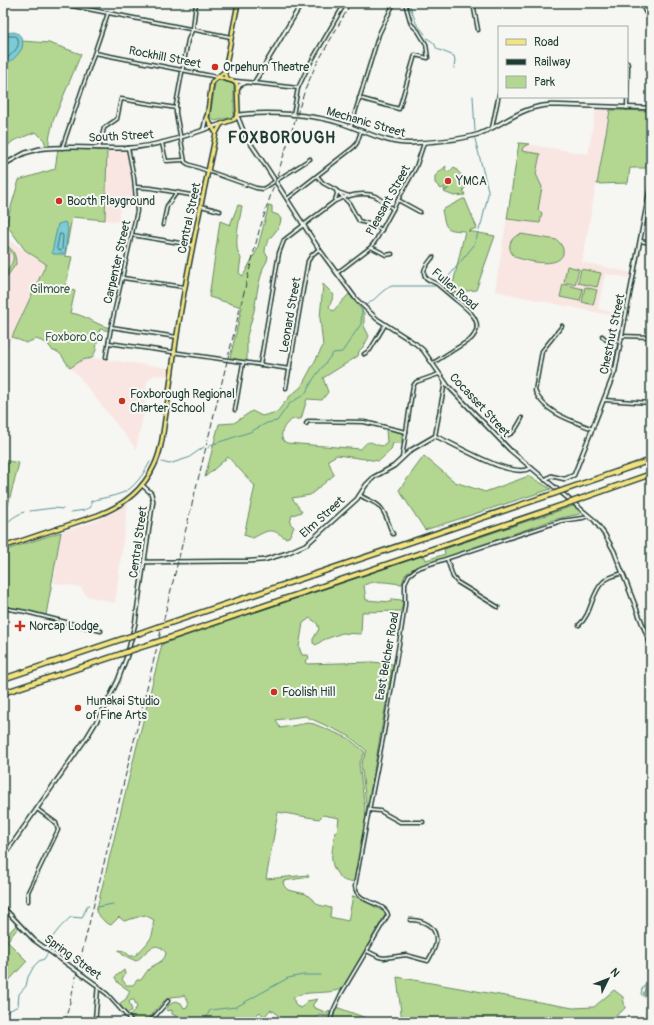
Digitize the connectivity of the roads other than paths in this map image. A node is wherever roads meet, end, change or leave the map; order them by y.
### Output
1 (57, 3) edge
2 (196, 3) edge
3 (238, 3) edge
4 (302, 3) edge
5 (345, 3) edge
6 (394, 3) edge
7 (405, 3) edge
8 (472, 3) edge
9 (641, 3) edge
10 (108, 14) junction
11 (651, 22) edge
12 (192, 30) junction
13 (478, 30) dead end
14 (231, 37) junction
15 (95, 53) junction
16 (628, 65) edge
17 (182, 70) junction
18 (225, 70) junction
19 (218, 77) junction
20 (231, 80) junction
21 (247, 82) junction
22 (254, 83) junction
23 (298, 88) junction
24 (238, 89) junction
25 (628, 91) edge
26 (359, 98) junction
27 (498, 98) edge
28 (628, 98) edge
29 (176, 108) junction
30 (627, 108) junction
31 (651, 108) edge
32 (207, 115) junction
33 (237, 115) junction
34 (293, 115) junction
35 (221, 124) junction
36 (351, 126) junction
37 (213, 127) junction
38 (492, 128) junction
39 (362, 130) junction
40 (200, 131) junction
41 (216, 133) junction
42 (180, 137) junction
43 (424, 142) junction
44 (162, 143) junction
45 (62, 148) junction
46 (99, 148) junction
47 (128, 148) junction
48 (310, 158) dead end
49 (184, 160) junction
50 (3, 165) edge
51 (208, 171) junction
52 (317, 176) junction
53 (275, 181) junction
54 (651, 183) edge
55 (135, 187) junction
56 (337, 191) junction
57 (177, 192) junction
58 (351, 196) junction
59 (202, 197) junction
60 (343, 198) junction
61 (287, 199) junction
62 (398, 200) junction
63 (335, 201) junction
64 (200, 206) junction
65 (393, 208) junction
66 (220, 211) dead end
67 (420, 212) dead end
68 (303, 224) junction
69 (163, 225) dead end
70 (382, 230) junction
71 (132, 235) junction
72 (640, 241) junction
73 (651, 243) edge
74 (192, 245) junction
75 (371, 247) junction
76 (319, 249) junction
77 (392, 254) dead end
78 (433, 257) dead end
79 (337, 273) junction
80 (123, 278) junction
81 (184, 287) junction
82 (386, 325) junction
83 (562, 326) dead end
84 (111, 327) junction
85 (602, 336) dead end
86 (622, 336) junction
87 (177, 337) junction
88 (651, 337) edge
89 (108, 343) junction
90 (174, 354) junction
91 (364, 354) dead end
92 (106, 357) dead end
93 (243, 363) junction
94 (433, 363) junction
95 (260, 365) junction
96 (290, 369) junction
97 (615, 371) junction
98 (439, 374) junction
99 (445, 382) junction
100 (286, 388) dead end
101 (604, 400) junction
102 (651, 403) edge
103 (235, 410) dead end
104 (522, 418) dead end
105 (306, 424) dead end
106 (593, 429) junction
107 (406, 432) junction
108 (435, 436) junction
109 (498, 438) junction
110 (402, 458) junction
111 (651, 460) edge
112 (531, 468) junction
113 (651, 474) edge
114 (545, 480) junction
115 (142, 485) junction
116 (360, 495) junction
117 (589, 515) junction
118 (394, 534) dead end
119 (3, 547) edge
120 (447, 559) junction
121 (144, 562) junction
122 (623, 573) junction
123 (498, 607) dead end
124 (3, 608) edge
125 (579, 625) dead end
126 (101, 631) dead end
127 (651, 633) edge
128 (646, 634) junction
129 (651, 646) edge
130 (3, 679) edge
131 (3, 693) edge
132 (37, 809) junction
133 (368, 810) junction
134 (423, 822) dead end
135 (3, 857) edge
136 (28, 901) dead end
137 (3, 907) edge
138 (410, 920) dead end
139 (367, 951) junction
140 (98, 986) junction
141 (168, 1001) dead end
142 (94, 1022) edge
143 (132, 1022) edge
144 (150, 1022) edge
145 (330, 1022) edge

1 - 10 street
2 - 12 street
3 - 14 main road
4 - 22 main road
5 - 23 street
6 - 26 street
7 - 26 street
8 - 13 street
9 - 11 main road
10 - 12 street
10 - 15 street
12 - 14 street
12 - 17 street
14 - 18 main road
15 - 17 street, Rockhill Street
15 - 45 street
16 - 25 street
17 - 19 street, Rockhill Street
17 - 29 street
18 - 19 main road
18 - 20 main road
19 - 20 main road, Rockhill Street
19 - 32 main road
20 - 21 main road
20 - 24 main road
21 - 22 main road
21 - 24 main road
22 - 23 street
23 - 34 street
24 - 33 main road, Cocasset Street
26 - 36 street
27 - 38 street
28 - 30 street
29 - 42 street
29 - 46 street
30 - 31 main road, Mechanic Street
30 - 38 main road, Mechanic Street
32 - 37 main road
32 - 40 main road
33 - 34 main road, Mechanic Street
33 - 35 main road, South Street
33 - 53 main road, Cocasset Street
34 - 36 main road, Mechanic Street
35 - 37 main road, South Street
35 - 41 main road, Central Street
36 - 39 main road, Mechanic Street
37 - 40 main road, South Street
37 - 41 main road
38 - 43 main road, Mechanic Street
39 - 43 main road, Mechanic Street
39 - 52 street
40 - 42 main road, South Street
41 - 51 main road, Central Street
42 - 44 main road, South Street
42 - 49 street
43 - 62 street, Pleasant Street
44 - 47 main road, South Street
44 - 49 street
45 - 46 main road, South Street
45 - 50 main road, South Street
46 - 47 main road, South Street
47 - 55 street, Carpenter Street
48 - 53 street
49 - 51 street
51 - 53 street
51 - 59 main road, Central Street
52 - 56 street
52 - 61 street
53 - 61 main road, Cocasset Street
54 - 72 main road, Chestnut Street
55 - 57 street
55 - 71 street, Carpenter Street
56 - 58 street
56 - 60 street
56 - 63 street
57 - 59 street
57 - 69 street
58 - 60 street
58 - 65 street
59 - 64 main road, Central Street
60 - 63 street
60 - 70 street
61 - 68 main road, Cocasset Street
62 - 65 street, Pleasant Street
62 - 67 street
63 - 68 street
64 - 66 street
64 - 74 main road, Central Street
65 - 70 street, Pleasant Street
68 - 76 main road, Cocasset Street
68 - 95 street
70 - 75 street, Pleasant Street
71 - 74 street
71 - 80 street, Carpenter Street
72 - 73 street
72 - 86 main road, Chestnut Street
74 - 81 main road, Central Street
75 - 77 street
75 - 79 street, Pleasant Street
76 - 79 main road, Cocasset Street
76 - 96 street, Leonard Street
78 - 94 street, Fuller Road
79 - 82 main road, Cocasset Street
80 - 81 street
80 - 84 street, Carpenter Street
81 - 87 main road, Central Street
82 - 91 street
82 - 94 main road, Cocasset Street
83 - 106 street
84 - 87 street
84 - 89 street, Carpenter Street
85 - 97 street
86 - 88 street
86 - 97 main road, Chestnut Street
87 - 90 main road, Central Street
89 - 90 street, Leonard Street
89 - 92 street, Carpenter Street
90 - 93 street, Leonard Street
90 - 115 main road, Central Street
93 - 95 street, Leonard Street
93 - 103 street
94 - 98 main road, Cocasset Street
95 - 96 street, Leonard Street
96 - 100 street
97 - 101 main road, Chestnut Street
98 - 99 main road, Cocasset Street
98 - 107 street
99 - 108 street
99 - 109 main road, Cocasset Street
101 - 102 street
101 - 106 main road, Chestnut Street
104 - 109 street
105 - 107 street
106 - 114 main road, Chestnut Street
107 - 110 street
108 - 110 main road, Elm Street
108 - 112 main road
109 - 112 main road, Cocasset Street
110 - 116 main road, Elm Street
111 - 130 highway, bridge
112 - 114 main road, Cocasset Street
113 - 131 highway, bridge
114 - 117 main road, Cocasset Street
115 - 119 main road
115 - 121 main road, Central Street
116 - 118 street
116 - 121 main road, Elm Street
117 - 120 street, East Belcher Road
117 - 122 main road, Cocasset Street
120 - 123 street
120 - 133 street, East Belcher Road
121 - 132 main road, Central Street
122 - 125 street
122 - 128 main road, Cocasset Street
124 - 126 street
127 - 128 street
128 - 129 main road, Cocasset Street
132 - 135 main road, Central Street
132 - 136 street
133 - 134 street
133 - 139 street, East Belcher Road
137 - 140 main road, Spring Street
138 - 139 street
139 - 145 street
140 - 142 main road
140 - 143 street, Spring Street
141 - 144 street

